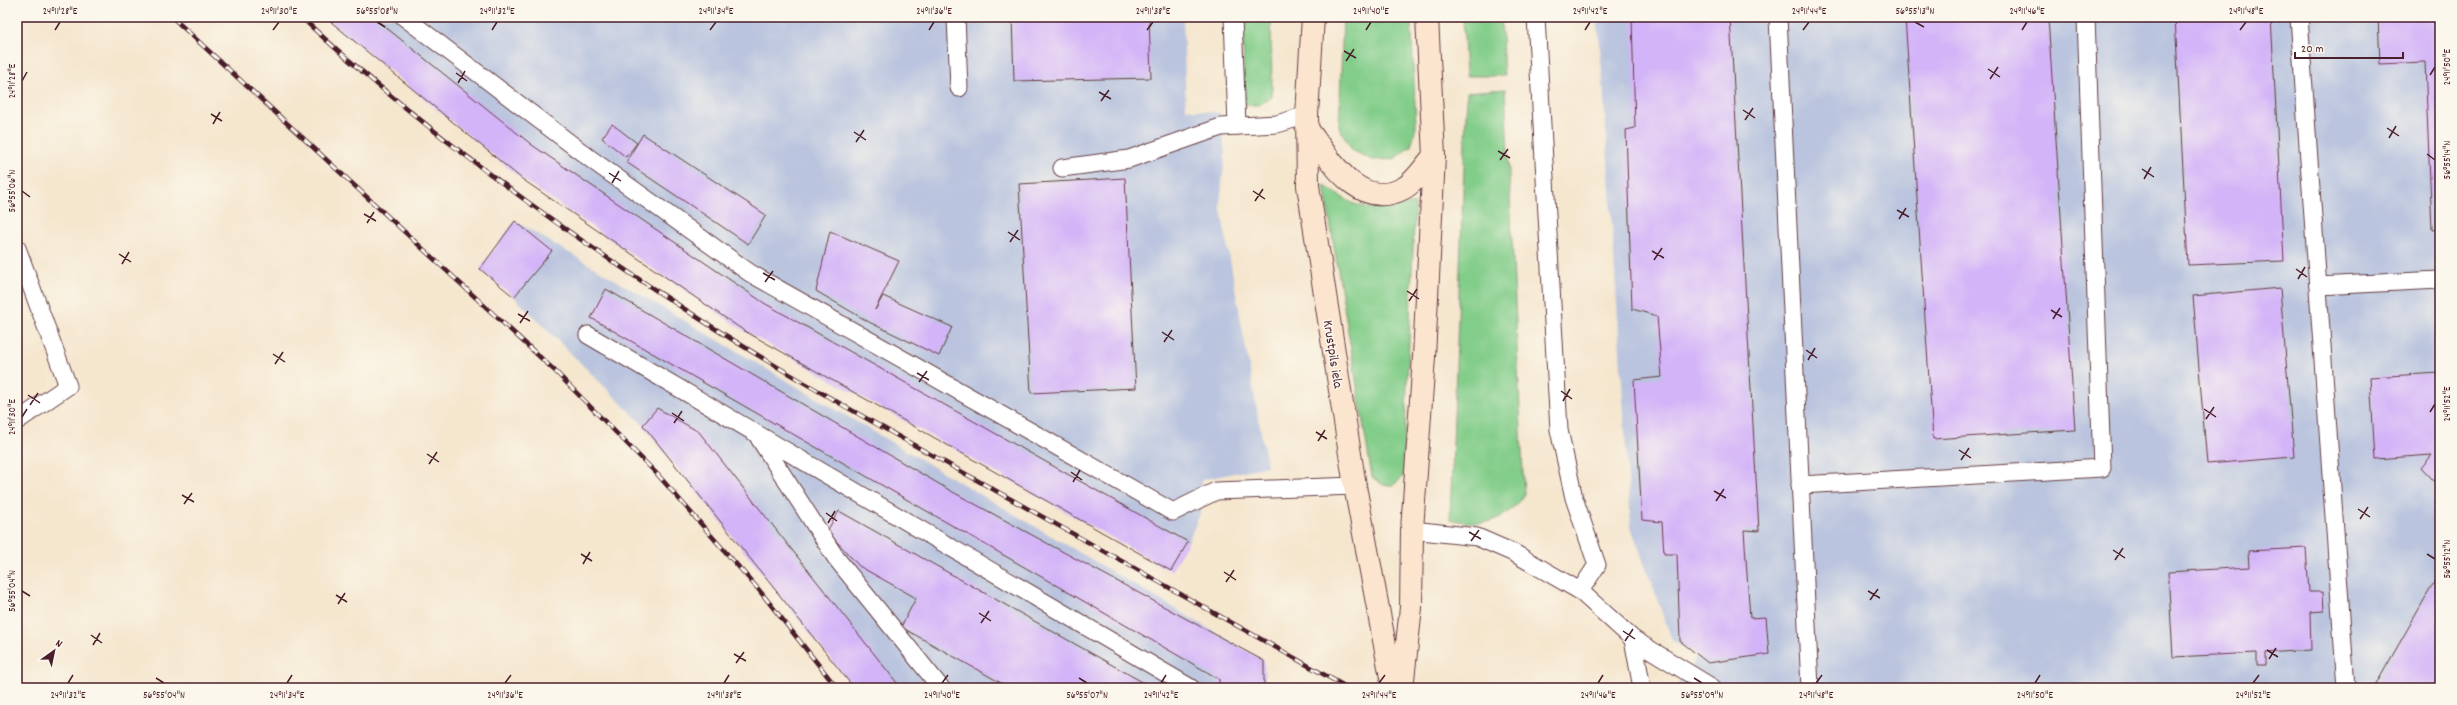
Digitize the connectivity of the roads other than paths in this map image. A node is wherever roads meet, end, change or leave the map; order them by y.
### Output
1 (404, 17) edge
2 (956, 17) edge
3 (1233, 17) edge
4 (1313, 17) edge
5 (1427, 17) edge
6 (1536, 17) edge
7 (1778, 17) edge
8 (2086, 17) edge
9 (2299, 17) edge
10 (959, 88) dead end
11 (1308, 123) junction
12 (1237, 126) junction
13 (1434, 156) junction
14 (1062, 168) dead end
15 (17, 248) edge
16 (2440, 280) edge
17 (2318, 286) junction
18 (588, 335) dead end
19 (17, 421) edge
20 (757, 434) junction
21 (1800, 485) junction
22 (1355, 486) junction
23 (1412, 530) junction
24 (1580, 591) junction
25 (1633, 639) junction
26 (937, 684) edge
27 (950, 688) edge
28 (1190, 688) edge
29 (1393, 688) edge
30 (1402, 688) edge
31 (1642, 688) edge
32 (1713, 688) edge
33 (1810, 688) edge
34 (2346, 688) edge

1 - 22 lane
2 - 10 lane
3 - 12 lane
4 - 11 main road, Krustpils iela
5 - 13 main road
6 - 24 lane
7 - 21 lane
8 - 21 lane
9 - 17 lane
11 - 12 lane
11 - 13 main road
11 - 22 main road, Krustpils iela
12 - 14 lane
13 - 23 main road
15 - 19 lane
16 - 17 lane
17 - 34 lane
18 - 20 lane
20 - 26 lane
20 - 28 lane
21 - 33 lane
22 - 29 main road, Krustpils iela
23 - 24 lane
23 - 30 main road
24 - 25 lane
25 - 31 lane
25 - 32 lane
26 - 27 lane

